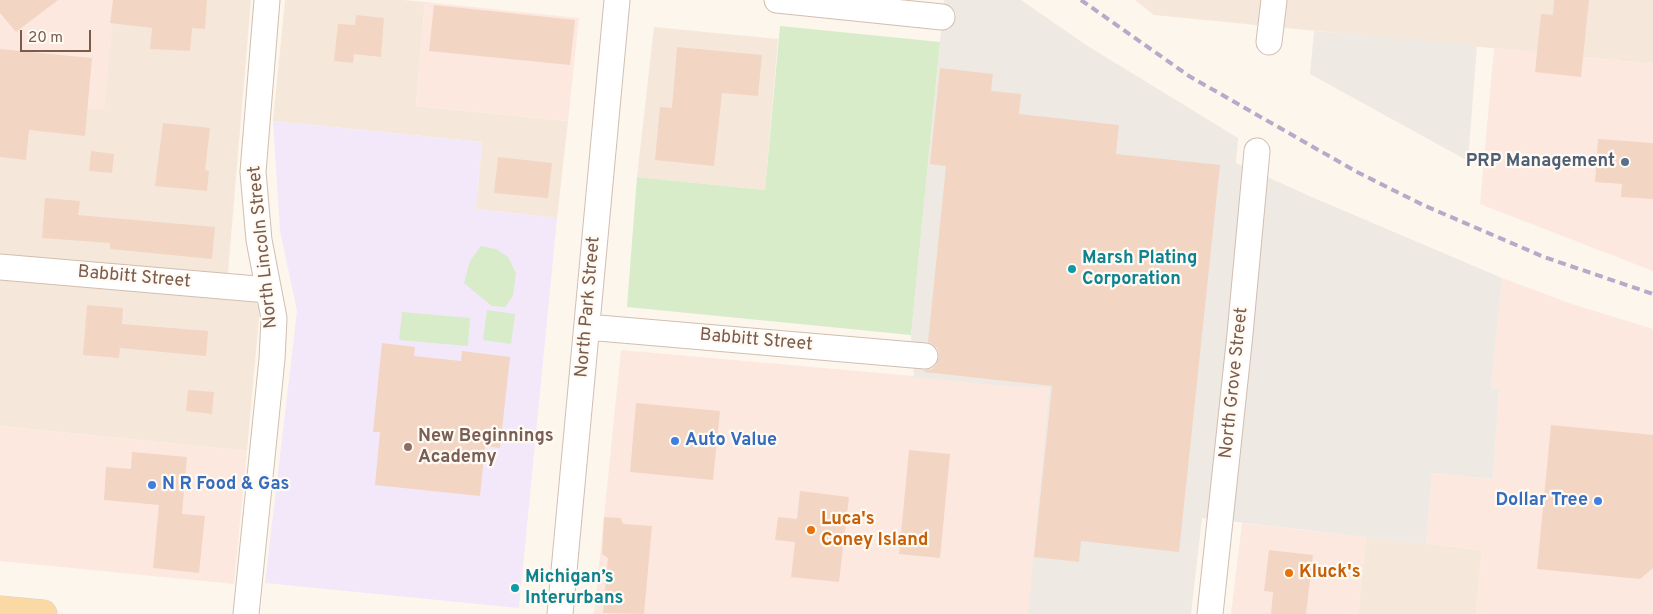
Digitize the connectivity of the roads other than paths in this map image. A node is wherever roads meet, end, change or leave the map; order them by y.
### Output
1 (267, 0) edge
2 (616, 0) edge
3 (777, 0) edge
4 (1274, 0) edge
5 (942, 17) dead end
6 (1269, 42) dead end
7 (1257, 151) dead end
8 (0, 266) edge
9 (268, 290) junction
10 (587, 327) junction
11 (925, 356) dead end
12 (0, 610) edge
13 (43, 614) edge
14 (246, 614) edge
15 (560, 614) edge
16 (1210, 614) edge

1 - 9 street, North Lincoln Street
2 - 10 street, North Park Street
3 - 5 street
4 - 6 street
7 - 16 street, North Grove Street
8 - 9 street, Babbitt Street
9 - 14 street, North Lincoln Street
10 - 11 street, Babbitt Street
10 - 15 street, North Park Street
12 - 13 main road

